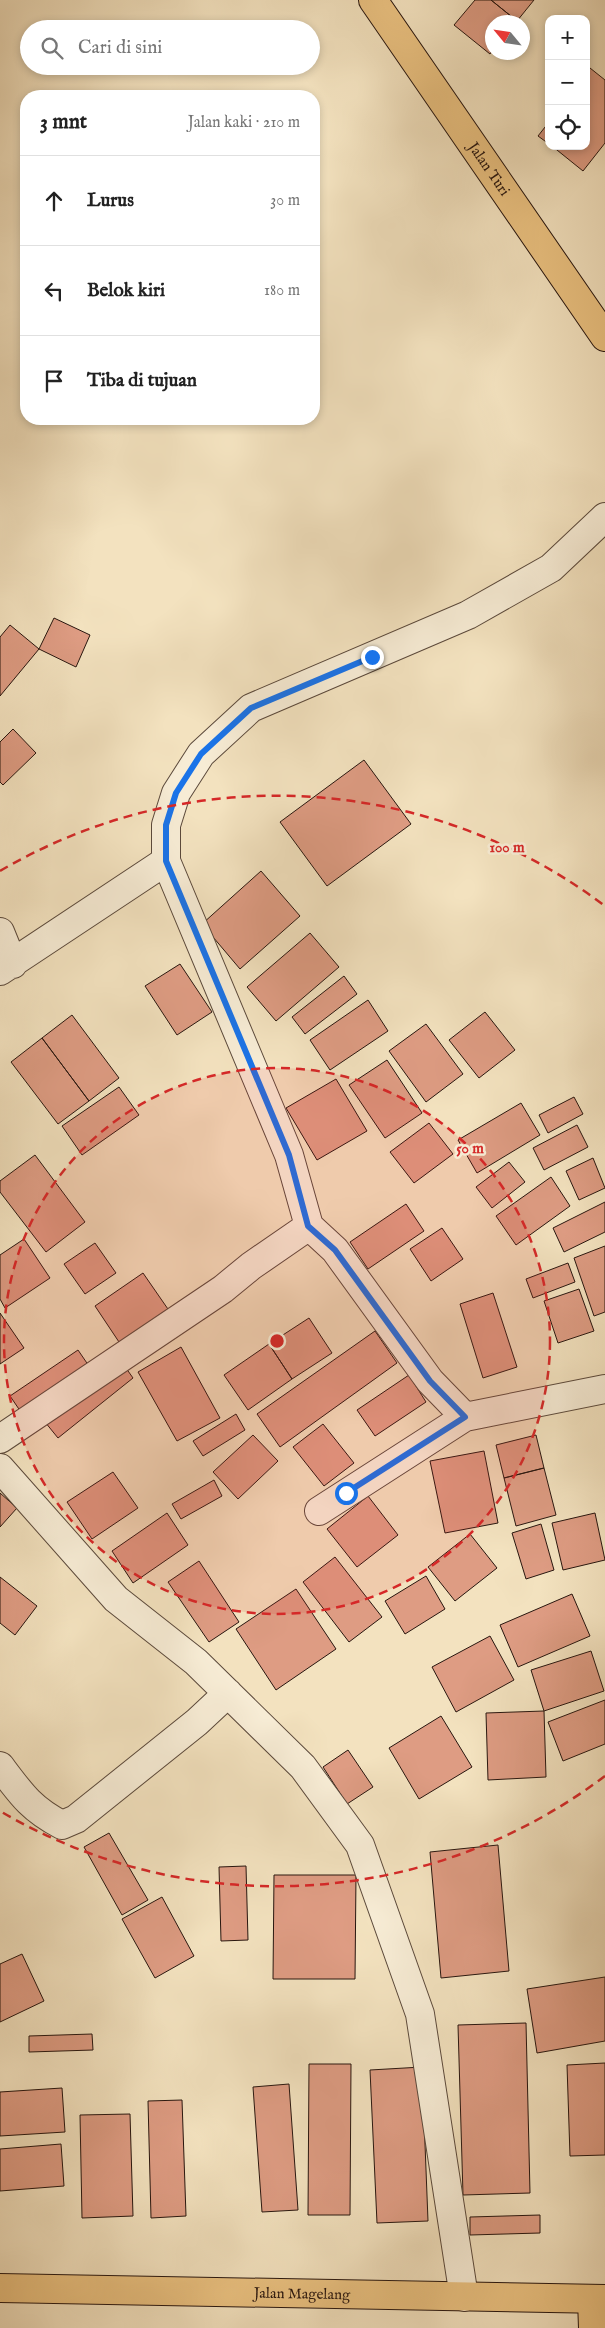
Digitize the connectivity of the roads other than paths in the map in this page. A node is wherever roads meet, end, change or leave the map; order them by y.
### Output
1 (373, 0) edge
2 (605, 337) edge
3 (605, 517) edge
4 (166, 861) junction
5 (0, 932) edge
6 (7, 968) edge
7 (308, 1226) junction
8 (605, 1390) edge
9 (465, 1417) junction
10 (0, 1439) edge
11 (0, 1468) edge
12 (319, 1511) dead end
13 (228, 1693) junction
14 (0, 1766) edge
15 (0, 2288) edge
16 (464, 2297) junction
17 (598, 2299) edge
18 (593, 2328) edge

1 - 2 main road, Jalan Turi
3 - 4 street
4 - 6 street
4 - 7 street
5 - 6 street
7 - 9 street
7 - 10 street
8 - 9 street
9 - 12 street
11 - 13 street
13 - 14 street
13 - 16 street
15 - 16 main road, Jalan Magelang
16 - 17 main road, Jalan Magelang
17 - 18 main road

